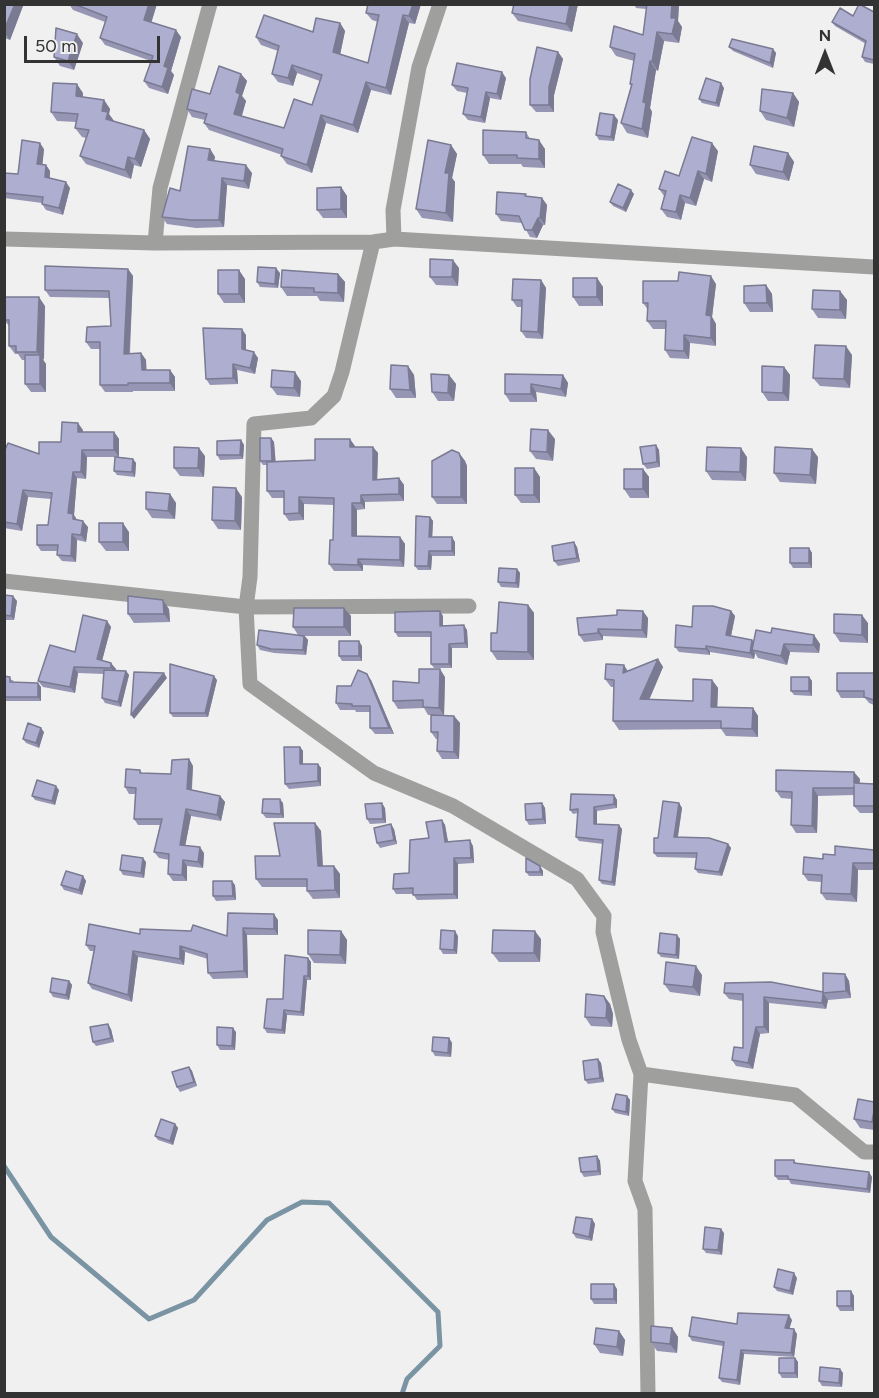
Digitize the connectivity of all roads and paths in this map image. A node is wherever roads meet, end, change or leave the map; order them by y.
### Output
1 (210, 4) edge
2 (440, 4) edge
3 (4, 239) edge
4 (394, 239) junction
5 (373, 242) junction
6 (155, 243) junction
7 (874, 267) edge
8 (4, 581) edge
9 (469, 606) dead end
10 (246, 607) junction
11 (641, 1074) junction
12 (874, 1152) edge
13 (648, 1394) edge

1 - 6 street
2 - 4 street
3 - 6 street
4 - 5 street
4 - 7 street
5 - 6 street
5 - 10 street
8 - 10 street
9 - 10 street
10 - 11 street
11 - 12 street
11 - 13 street

